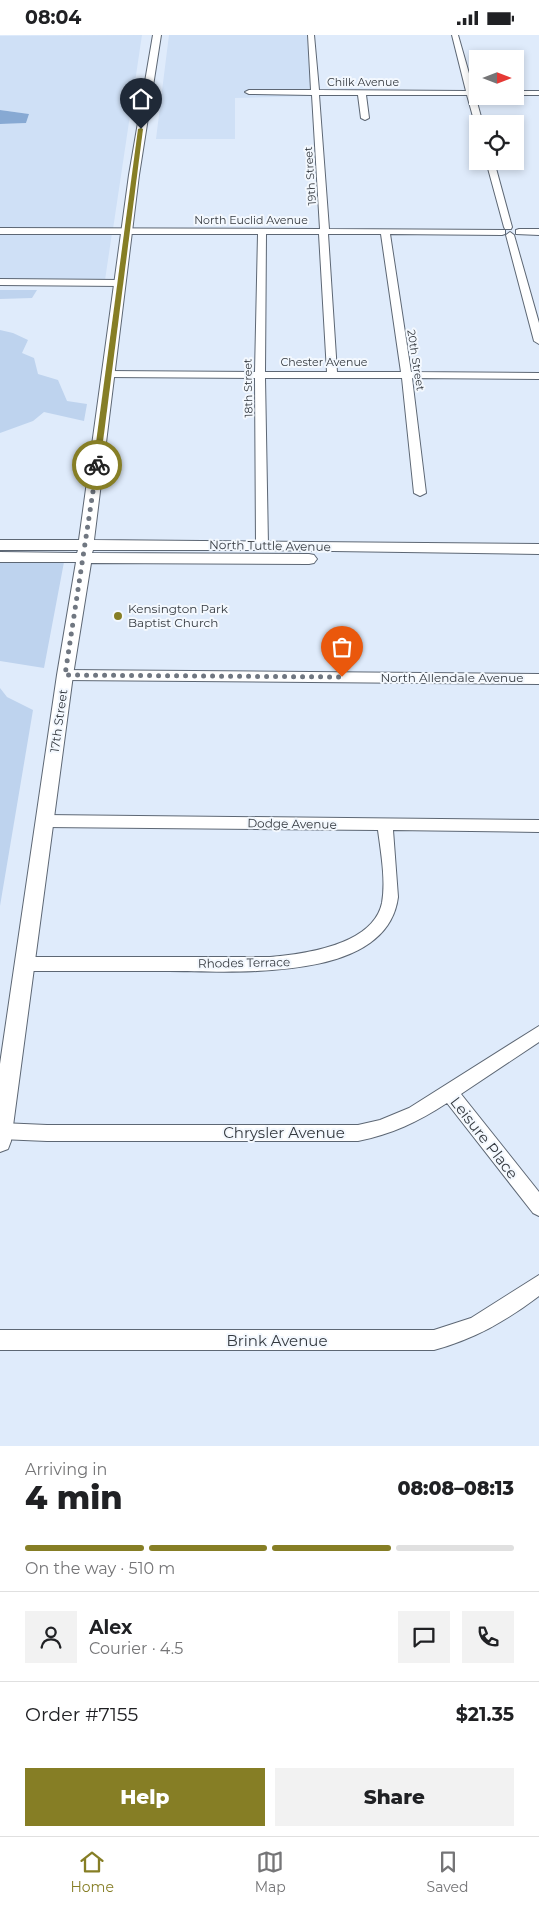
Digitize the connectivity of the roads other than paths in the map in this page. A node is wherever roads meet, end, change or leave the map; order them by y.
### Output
1 (158, 35) edge
2 (311, 35) edge
3 (455, 35) edge
4 (469, 78) edge
5 (249, 92) dead end
6 (315, 93) junction
7 (362, 93) junction
8 (469, 93) edge
9 (524, 93) edge
10 (539, 93) edge
11 (365, 118) dead end
12 (493, 170) edge
13 (0, 231) edge
14 (127, 231) junction
15 (262, 231) junction
16 (324, 231) junction
17 (385, 231) junction
18 (510, 231) junction
19 (539, 232) edge
20 (0, 282) edge
21 (120, 283) junction
22 (539, 341) edge
23 (108, 374) junction
24 (260, 375) junction
25 (332, 375) junction
26 (406, 375) junction
27 (539, 376) edge
28 (420, 493) dead end
29 (0, 545) edge
30 (262, 545) junction
31 (539, 549) edge
32 (85, 552) junction
33 (0, 557) edge
34 (539, 561) edge
35 (65, 675) junction
36 (539, 679) edge
37 (45, 821) junction
38 (385, 824) junction
39 (539, 826) edge
40 (26, 963) junction
41 (539, 1033) edge
42 (448, 1092) junction
43 (1, 1136) edge
44 (539, 1207) edge
45 (539, 1284) edge
46 (0, 1340) edge

1 - 14 main road, 17th Street
2 - 6 street, 19th Street
3 - 4 street
5 - 6 street, Chilk Avenue
6 - 7 street, Chilk Avenue
6 - 16 street, 19th Street
7 - 8 street, Chilk Avenue
7 - 11 street
9 - 10 street
12 - 18 street
13 - 14 street, North Euclid Avenue
14 - 15 street, North Euclid Avenue
14 - 21 main road, 17th Street
15 - 16 street, North Euclid Avenue
15 - 24 street, 18th Street
16 - 17 street, North Euclid Avenue
16 - 25 street, 19th Street
17 - 18 street, North Euclid Avenue
17 - 26 street, 20th Street
18 - 19 street, North Euclid Avenue
18 - 22 street
20 - 21 street
21 - 23 main road, 17th Street
23 - 24 street, Chester Avenue
23 - 32 main road, 17th Street
24 - 25 street, Chester Avenue
24 - 30 street, 18th Street
25 - 26 street, Chester Avenue
26 - 27 street, Chester Avenue
26 - 28 street, 20th Street
29 - 32 main road, North Tuttle Avenue
30 - 31 main road, North Tuttle Avenue
30 - 32 main road, North Tuttle Avenue
32 - 33 main road, North Tuttle Avenue
32 - 34 main road, North Tuttle Avenue
32 - 35 main road, 17th Street
35 - 36 street, North Allendale Avenue
35 - 37 main road, 17th Street
37 - 38 street, Dodge Avenue
37 - 40 main road, 17th Street
38 - 39 street, Dodge Avenue
38 - 40 street, Rhodes Terrace
40 - 43 main road, 17th Street
41 - 42 street, Chrysler Avenue
42 - 43 street, Chrysler Avenue
42 - 44 street, Leisure Place
45 - 46 street, Brink Avenue

